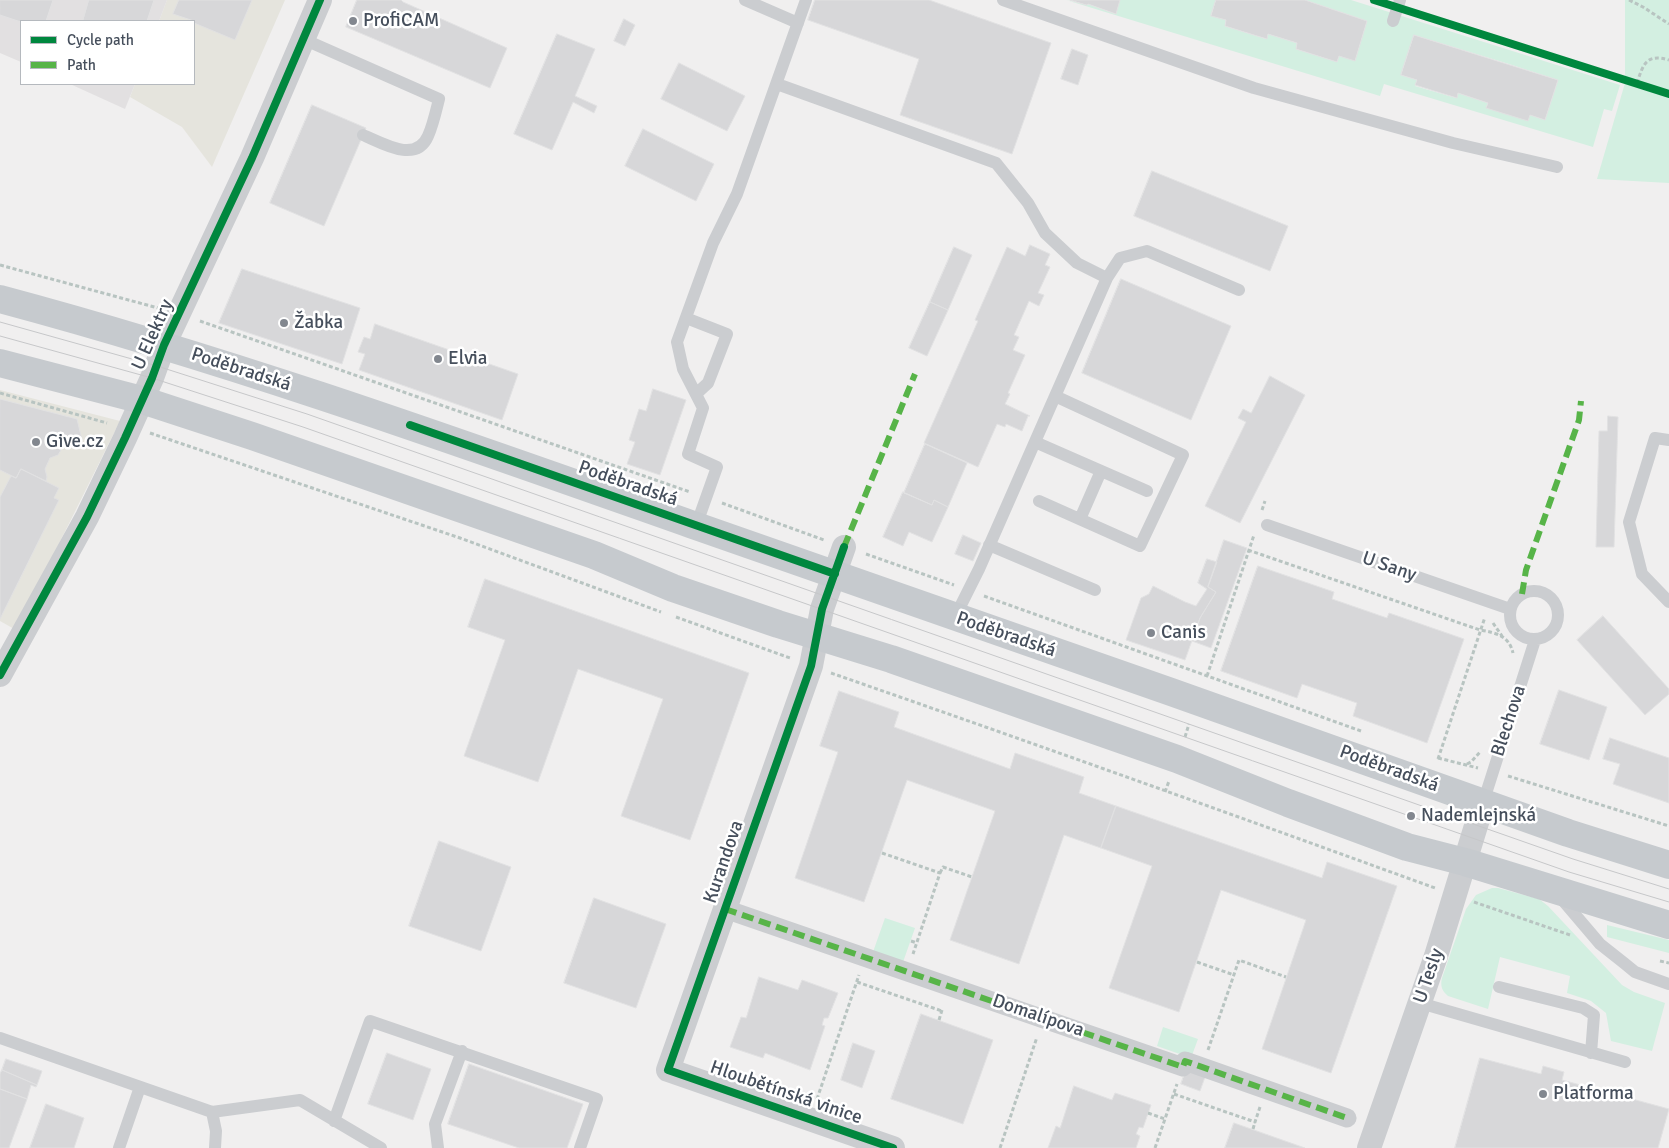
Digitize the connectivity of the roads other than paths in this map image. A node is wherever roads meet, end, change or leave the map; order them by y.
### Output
1 (320, 0) edge
2 (746, 0) edge
3 (806, 0) edge
4 (1003, 0) edge
5 (1400, 0) edge
6 (1393, 22) dead end
7 (798, 23) junction
8 (303, 39) junction
9 (777, 84) junction
10 (363, 135) dead end
11 (1557, 167) dead end
12 (1107, 278) junction
13 (1239, 290) dead end
14 (0, 299) edge
15 (686, 318) junction
16 (164, 345) junction
17 (0, 363) edge
18 (696, 394) junction
19 (1055, 396) junction
20 (142, 400) junction
21 (1669, 440) edge
22 (1035, 442) junction
23 (1101, 471) junction
24 (1147, 491) dead end
25 (1039, 501) dead end
26 (1080, 519) junction
27 (1263, 521) road end
28 (696, 526) junction
29 (989, 545) junction
30 (844, 547) dead end
31 (835, 574) junction
32 (1095, 590) dead end
33 (1669, 602) edge
34 (1510, 609) junction
35 (955, 617) junction
36 (816, 636) junction
37 (1535, 640) junction
38 (0, 675) edge
39 (1483, 803) junction
40 (1465, 862) junction
41 (1669, 865) edge
42 (1554, 889) junction
43 (725, 909) junction
44 (1669, 924) edge
45 (1669, 984) edge
46 (1498, 987) dead end
47 (1420, 1003) junction
48 (0, 1038) edge
49 (462, 1051) junction
50 (1591, 1052) junction
51 (1625, 1062) dead end
52 (668, 1070) joint
53 (140, 1087) junction
54 (212, 1112) junction
55 (1347, 1118) dead end
56 (334, 1121) junction
57 (119, 1148) edge
58 (215, 1148) edge
59 (381, 1148) edge
60 (438, 1148) edge
61 (580, 1148) edge
62 (893, 1148) edge
63 (1369, 1148) edge

1 - 8 street, U Elektry
2 - 7 lane
3 - 7 lane
4 - 11 lane
5 - 6 lane
7 - 9 lane
8 - 10 lane
8 - 16 street, U Elektry
9 - 12 lane
9 - 15 lane
12 - 13 lane
12 - 19 lane
14 - 16 main road, Poděbradská
15 - 18 lane
15 - 18 lane
16 - 20 street, U Elektry
16 - 28 main road, Poděbradská
17 - 20 main road
18 - 28 lane
19 - 22 lane
19 - 26 lane
20 - 36 main road
20 - 38 street, U Elektry
21 - 33 lane
22 - 23 lane
22 - 29 lane
23 - 24 lane
23 - 26 lane
25 - 26 lane
27 - 34 lane, U Sany
28 - 31 main road, Poděbradská
29 - 32 lane
29 - 35 lane
30 - 31 street, Kurandova
31 - 35 main road, Poděbradská
31 - 36 street, Kurandova
34 - 37 lane
34 - 37 lane
35 - 39 main road, Poděbradská
36 - 40 main road
36 - 43 street, Kurandova
37 - 39 lane, Blechova
39 - 40 street, U Tesly
39 - 41 main road, Poděbradská
40 - 42 main road
40 - 47 street, U Tesly
42 - 44 main road
42 - 45 lane
43 - 52 street, Kurandova
43 - 55 street, Domalípova
46 - 50 lane
47 - 50 lane
47 - 63 street, U Tesly
48 - 53 lane
49 - 56 lane
49 - 60 lane
49 - 61 lane
50 - 51 lane
52 - 62 street, Hloubětínská vinice
53 - 54 lane
53 - 57 lane
54 - 56 lane
54 - 58 lane
56 - 59 lane

